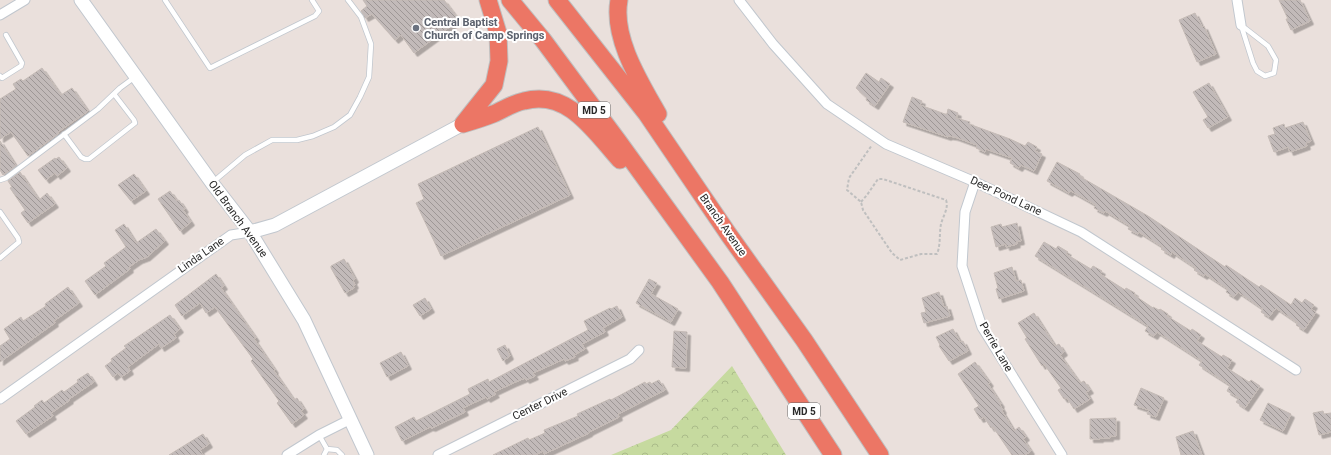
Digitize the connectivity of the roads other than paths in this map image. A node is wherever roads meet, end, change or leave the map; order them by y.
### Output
1 (25, 0) edge
2 (81, 0) edge
3 (165, 0) edge
4 (312, 0) edge
5 (348, 0) edge
6 (488, 0) edge
7 (510, 0) edge
8 (557, 0) edge
9 (619, 0) edge
10 (739, 0) edge
11 (1237, 0) edge
12 (0, 15) edge
13 (1241, 25) junction
14 (6, 35) dead end
15 (136, 77) junction
16 (1, 78) edge
17 (114, 94) junction
18 (463, 124) junction
19 (64, 134) junction
20 (0, 180) edge
21 (975, 182) junction
22 (212, 183) junction
23 (700, 192) junction
24 (0, 212) edge
25 (676, 222) junction
26 (250, 232) junction
27 (0, 258) edge
28 (639, 350) dead end
29 (776, 366) junction
30 (1296, 370) dead end
31 (0, 399) edge
32 (351, 419) junction
33 (319, 435) junction
34 (327, 449) junction
35 (286, 455) edge
36 (324, 455) edge
37 (342, 455) edge
38 (367, 455) edge
39 (438, 455) edge
40 (823, 455) edge
41 (833, 455) edge
42 (880, 455) edge
43 (1062, 455) edge

1 - 12 street
2 - 15 street, Old Branch Avenue
3 - 4 lane
5 - 22 lane
6 - 18 highway
7 - 25 highway, MD 5
8 - 23 highway, Branch Avenue
9 - 23 highway
10 - 21 street, Deer Pond Lane
11 - 13 street
13 - 13 lane
14 - 16 lane
15 - 17 lane
15 - 22 street, Old Branch Avenue
17 - 19 lane
17 - 19 lane
18 - 25 highway
18 - 26 street, Linda Lane
19 - 20 lane
21 - 30 street, Deer Pond Lane
21 - 43 street, Perrie Lane
22 - 26 street, Old Branch Avenue
23 - 42 highway, Branch Avenue
24 - 27 lane
25 - 29 highway, MD 5
26 - 31 street, Linda Lane
26 - 32 street, Old Branch Avenue
28 - 39 street, Center Drive
29 - 40 highway
29 - 41 highway, MD 5
32 - 33 street
32 - 38 street, Old Branch Avenue
33 - 34 lane
33 - 35 street
34 - 36 lane
34 - 37 lane

